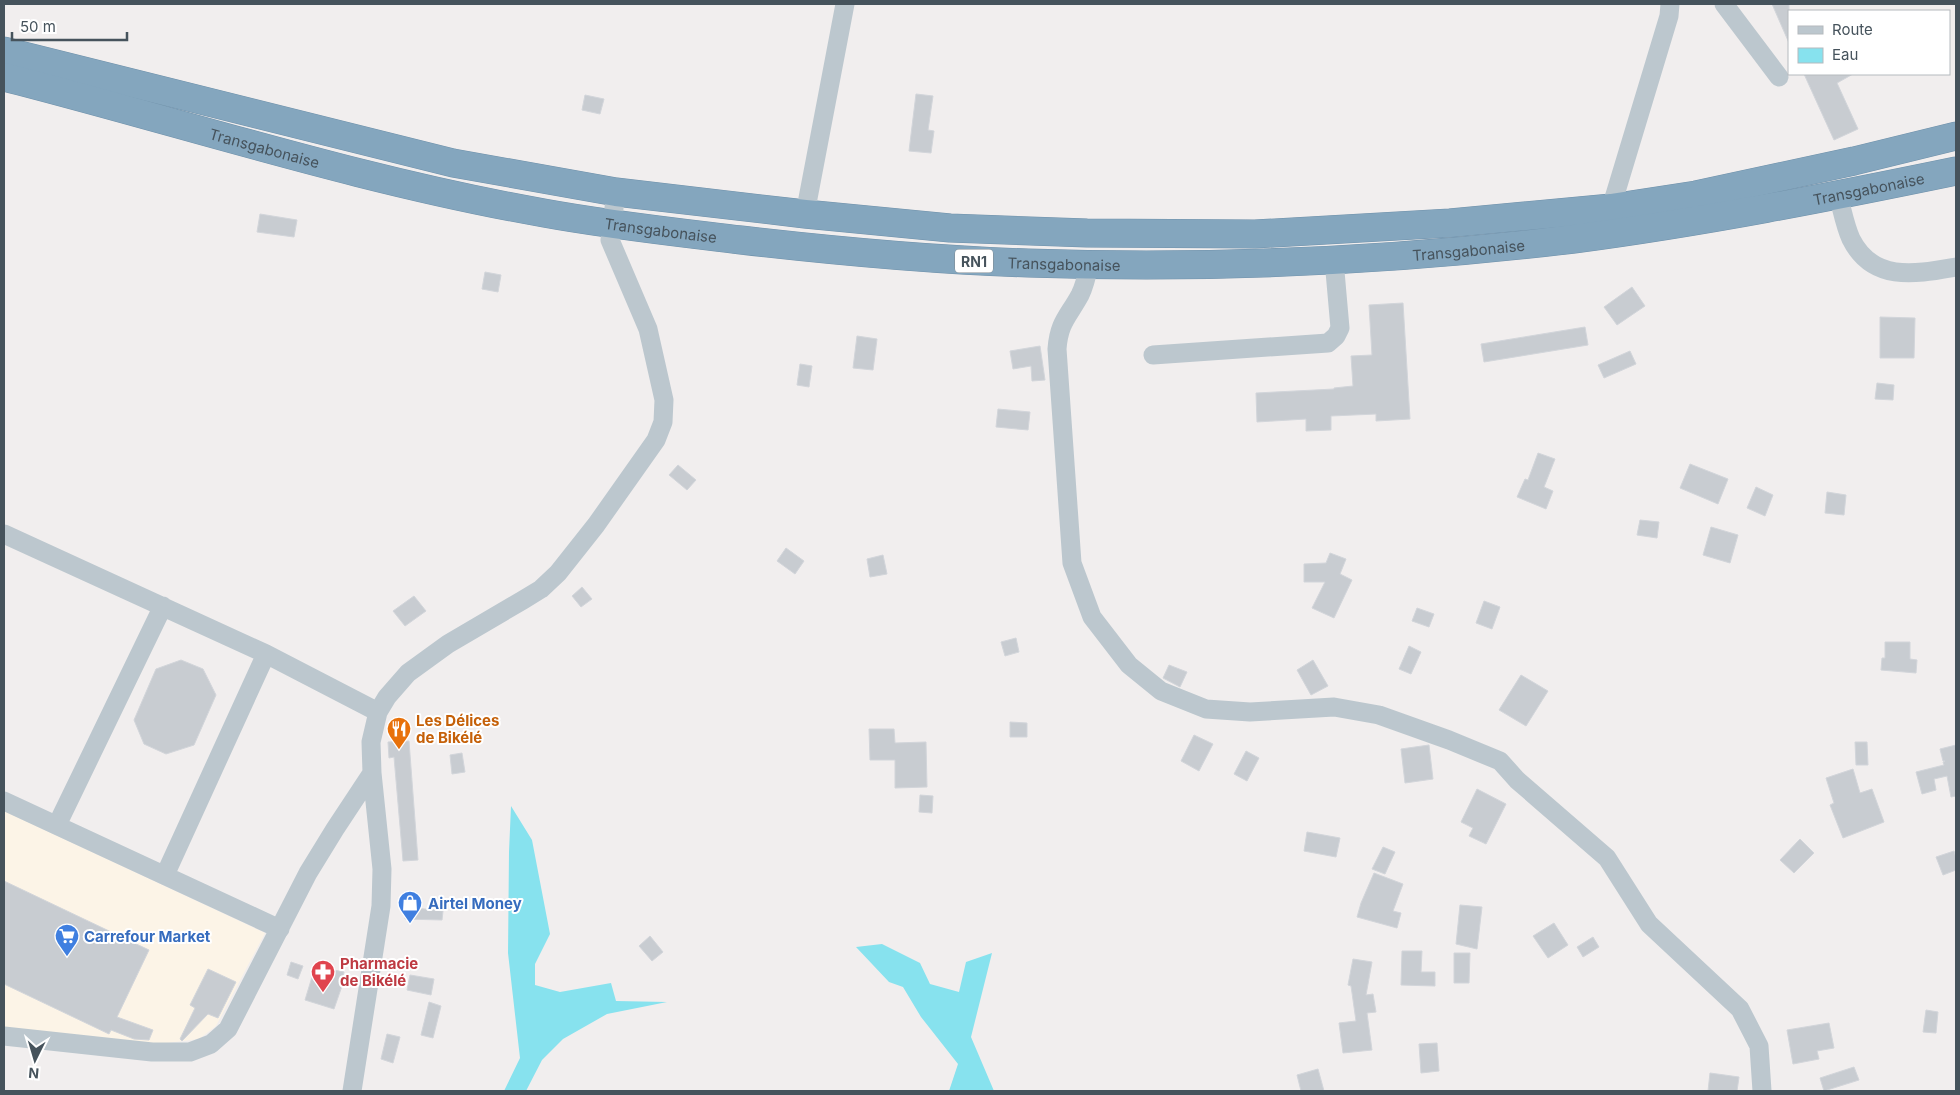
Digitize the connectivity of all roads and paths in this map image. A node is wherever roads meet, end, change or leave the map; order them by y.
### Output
1 (845, 4) edge
2 (1670, 4) edge
3 (1724, 4) edge
4 (4, 51) edge
5 (4, 77) edge
6 (1779, 77) dead end
7 (1956, 136) edge
8 (1956, 170) edge
9 (616, 192) junction
10 (1838, 195) junction
11 (1611, 208) junction
12 (805, 214) junction
13 (611, 224) junction
14 (1334, 260) junction
15 (1089, 265) junction
16 (1956, 267) edge
17 (1153, 355) dead end
18 (4, 534) edge
19 (163, 606) junction
20 (266, 654) junction
21 (378, 712) junction
22 (372, 773) junction
23 (4, 801) edge
24 (57, 825) junction
25 (165, 875) junction
26 (280, 929) junction
27 (4, 1036) edge
28 (352, 1091) edge
29 (1762, 1091) edge

1 - 12 street
2 - 11 street
3 - 6 street
4 - 9 highway, Transgabonaise / RN1
5 - 13 highway, Transgabonaise / RN1
7 - 11 highway, Transgabonaise / RN1
8 - 10 highway, Transgabonaise / RN1
9 - 12 highway, Transgabonaise / RN1
9 - 13 street
10 - 14 highway, Transgabonaise / RN1
10 - 16 street
11 - 12 highway, Transgabonaise / RN1
13 - 15 highway, Transgabonaise / RN1
13 - 21 street
14 - 15 highway, Transgabonaise / RN1
14 - 17 street
15 - 29 street
18 - 19 street
19 - 20 street
19 - 24 street
20 - 21 street
20 - 25 street
21 - 22 street
22 - 26 street
22 - 28 street
23 - 24 street
24 - 25 street
25 - 26 street
26 - 27 street

